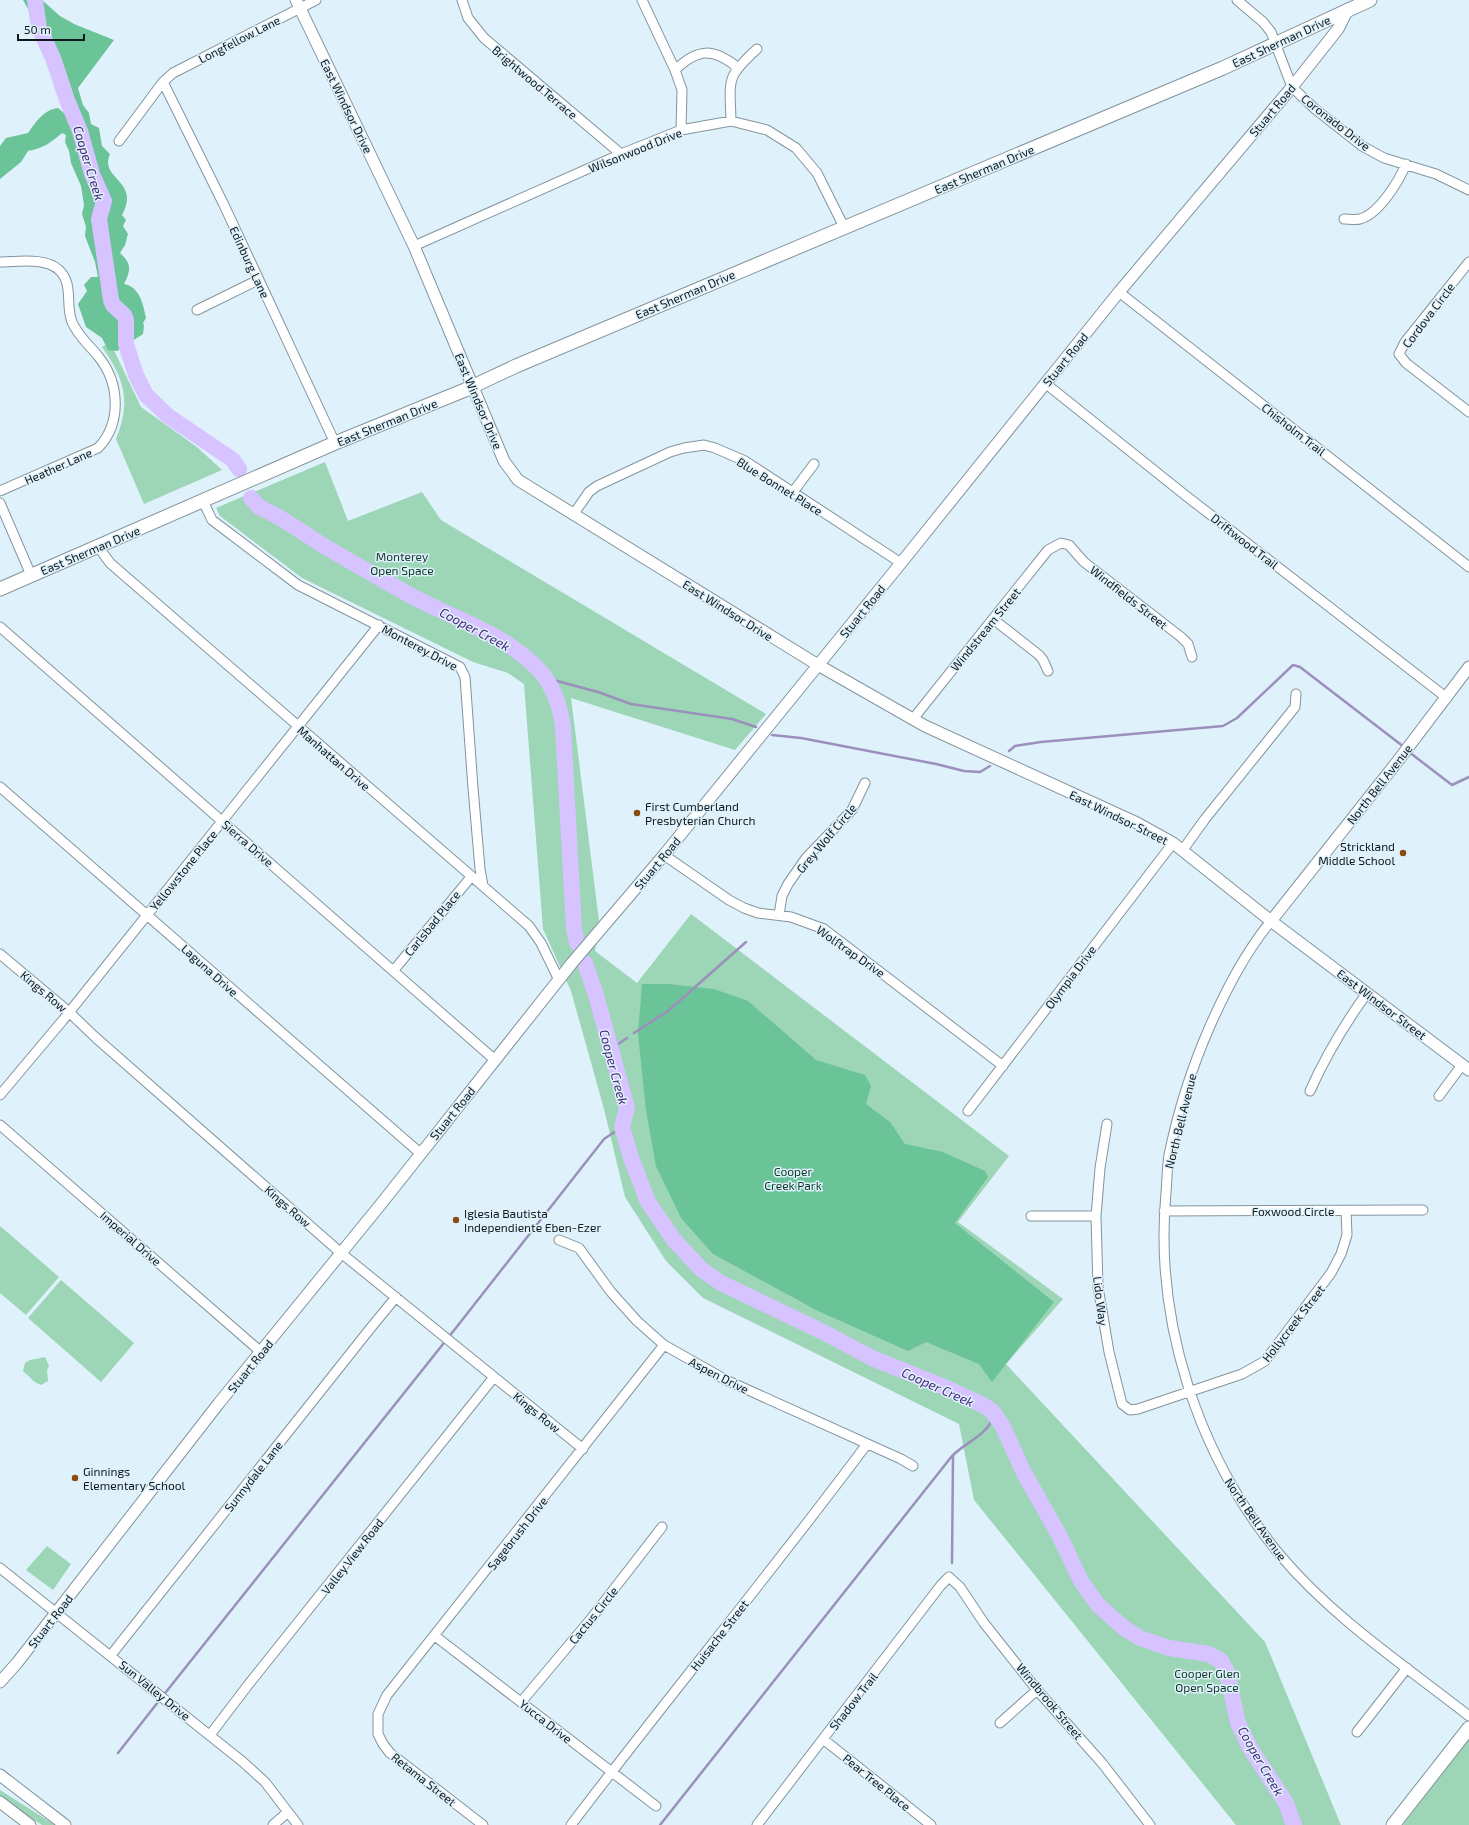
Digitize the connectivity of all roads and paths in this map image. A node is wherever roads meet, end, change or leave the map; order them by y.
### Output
1 (316, 0) edge
2 (462, 0) edge
3 (642, 0) edge
4 (1237, 0) edge
5 (1370, 0) edge
6 (298, 4) edge
7 (1348, 10) junction
8 (1276, 44) junction
9 (757, 49) dead end
10 (737, 67) junction
11 (675, 70) junction
12 (163, 82) junction
13 (1292, 87) junction
14 (731, 121) junction
15 (681, 130) junction
16 (119, 141) dead end
17 (621, 154) junction
18 (1406, 164) junction
19 (1469, 190) edge
20 (1344, 219) dead end
21 (844, 227) junction
22 (414, 246) junction
23 (0, 262) edge
24 (1469, 262) edge
25 (258, 280) junction
26 (1119, 292) junction
27 (197, 310) dead end
28 (1045, 383) junction
29 (472, 386) junction
30 (1469, 412) edge
31 (335, 443) junction
32 (814, 464) dead end
33 (0, 491) edge
34 (793, 492) junction
35 (203, 501) junction
36 (0, 503) edge
37 (573, 515) junction
38 (1061, 543) joint
39 (97, 545) junction
40 (901, 563) junction
41 (1469, 566) edge
42 (31, 575) junction
43 (0, 589) edge
44 (993, 619) junction
45 (379, 625) junction
46 (0, 627) edge
47 (1192, 657) dead end
48 (818, 666) junction
49 (1469, 667) edge
50 (1048, 671) dead end
51 (1296, 694) dead end
52 (1447, 698) junction
53 (913, 719) junction
54 (298, 726) junction
55 (865, 783) dead end
56 (0, 787) edge
57 (222, 820) junction
58 (1173, 843) junction
59 (1182, 851) junction
60 (664, 855) junction
61 (471, 877) junction
62 (484, 886) junction
63 (147, 914) junction
64 (779, 915) junction
65 (1271, 921) junction
66 (0, 954) edge
67 (394, 970) junction
68 (559, 980) junction
69 (1367, 993) junction
70 (69, 1012) junction
71 (495, 1060) junction
72 (1003, 1066) junction
73 (1466, 1068) edge
74 (1310, 1091) dead end
75 (0, 1094) edge
76 (1439, 1096) dead end
77 (968, 1111) dead end
78 (1108, 1124) dead end
79 (0, 1125) edge
80 (420, 1153) junction
81 (1423, 1210) dead end
82 (1164, 1211) junction
83 (1346, 1211) junction
84 (1032, 1216) dead end
85 (1096, 1216) junction
86 (559, 1240) dead end
87 (341, 1253) junction
88 (396, 1298) junction
89 (664, 1344) junction
90 (261, 1352) junction
91 (494, 1377) junction
92 (1190, 1391) junction
93 (867, 1444) junction
94 (583, 1449) junction
95 (913, 1466) dead end
96 (662, 1527) dead end
97 (0, 1568) edge
98 (949, 1577) joint
99 (57, 1612) junction
100 (435, 1636) junction
101 (111, 1655) junction
102 (1407, 1668) junction
103 (0, 1682) edge
104 (1037, 1690) junction
105 (522, 1701) junction
106 (1469, 1716) edge
107 (1000, 1723) dead end
108 (377, 1725) joint
109 (1469, 1728) edge
110 (1357, 1732) dead end
111 (210, 1735) junction
112 (823, 1739) junction
113 (611, 1772) junction
114 (0, 1775) edge
115 (0, 1802) edge
116 (656, 1806) dead end
117 (288, 1812) junction
118 (30, 1825) edge
119 (65, 1825) edge
120 (273, 1825) edge
121 (298, 1825) edge
122 (483, 1825) edge
123 (571, 1825) edge
124 (757, 1825) edge
125 (931, 1825) edge
126 (1150, 1825) edge
127 (1393, 1825) edge

1 - 6 street, Longfellow Lane
2 - 17 street, Brightwood Terrace
3 - 11 street
4 - 8 street, Coronado Drive
5 - 7 main road, East Sherman Drive
6 - 12 street, Longfellow Lane
6 - 22 street, East Windsor Drive
7 - 8 main road, East Sherman Drive
7 - 13 street, Stuart Road
8 - 13 street, Coronado Drive
8 - 21 main road, East Sherman Drive
9 - 10 street
10 - 11 street
10 - 14 street
11 - 15 street
12 - 16 street, Longfellow Lane
12 - 25 street, Edinburg Lane
13 - 18 street, Coronado Drive
13 - 26 street, Stuart Road
14 - 15 street, Wilsonwood Drive
14 - 21 street, Wilsonwood Drive
15 - 17 street, Wilsonwood Drive
17 - 22 street, Wilsonwood Drive
18 - 19 street, Coronado Drive
18 - 20 street
21 - 29 main road, East Sherman Drive
22 - 29 street, East Windsor Drive
23 - 33 street, Heather Lane
24 - 30 street, Cordova Circle
25 - 27 street
25 - 31 street, Edinburg Lane
26 - 28 street, Stuart Road
26 - 41 street, Chisholm Trail
28 - 40 street, Stuart Road
28 - 52 street, Driftwood Trail
29 - 31 main road, East Sherman Drive
29 - 37 street, East Windsor Drive
31 - 35 main road, East Sherman Drive
32 - 34 street
34 - 37 street, Blue Bonnet Place
34 - 40 street, Blue Bonnet Place
35 - 39 main road, East Sherman Drive
35 - 45 street, Monterey Drive
36 - 42 street
37 - 48 street, East Windsor Drive
38 - 44 street, Windstream Street
38 - 47 street, Windfields Street
39 - 42 main road, East Sherman Drive
39 - 54 street, Manhattan Drive
40 - 48 street, Stuart Road
42 - 43 main road, East Sherman Drive
44 - 50 street
44 - 53 street, Windstream Street
45 - 54 street, Yellowstone Place
45 - 62 street, Monterey Drive
46 - 57 street, Sierra Drive
48 - 53 street, East Windsor Street
48 - 60 street, Stuart Road
49 - 52 street, North Bell Avenue
51 - 59 street
52 - 65 street, North Bell Avenue
53 - 58 street, East Windsor Street
54 - 57 street, Yellowstone Place
54 - 61 street, Manhattan Drive
55 - 64 street, Grey Wolf Circle
56 - 63 street, Laguna Drive
57 - 63 street, Yellowstone Place
57 - 67 street, Sierra Drive
58 - 59 street, East Windsor Street
58 - 72 street, Olympia Drive
59 - 65 street, East Windsor Street
60 - 64 street, Wolftrap Drive
60 - 68 street, Stuart Road
61 - 62 street, Manhattan Drive
61 - 67 street, Carlsbad Place
62 - 68 street, Manhattan Drive
63 - 70 street, Yellowstone Place
63 - 80 street, Laguna Drive
64 - 72 street, Wolftrap Drive
65 - 69 street, East Windsor Street
65 - 82 street, North Bell Avenue
66 - 70 street, Kings Row
67 - 71 street, Sierra Drive
68 - 71 street, Stuart Road
69 - 73 street, East Windsor Street
69 - 74 street
70 - 75 street, Yellowstone Place
70 - 87 street, Kings Row
71 - 80 street, Stuart Road
72 - 77 street, Olympia Drive
73 - 76 street
78 - 85 street, Lido Way
79 - 90 street, Imperial Drive
80 - 87 street, Stuart Road
81 - 83 street, Foxwood Circle
82 - 83 street, Foxwood Circle
82 - 92 street, North Bell Avenue
83 - 92 street, Hollycreek Street
84 - 85 street
85 - 92 street, Lido Way
86 - 89 street, Aspen Drive
87 - 88 street, Kings Row
87 - 90 street, Stuart Road
88 - 91 street, Kings Row
88 - 101 street, Sunnydale Lane
89 - 93 street, Aspen Drive
89 - 94 street, Sagebrush Drive
90 - 99 street, Stuart Road
91 - 94 street, Kings Row
91 - 111 street, Valley View Road
92 - 102 street, North Bell Avenue
93 - 95 street, Aspen Drive
93 - 113 street, Huisache Street
94 - 100 street, Sagebrush Drive
96 - 105 street, Cactus Circle
97 - 99 street, Sun Valley Drive
98 - 104 street, Windbrook Street
98 - 112 street, Shadow Trail
99 - 101 street, Sun Valley Drive
99 - 103 street, Stuart Road
100 - 105 street, Yucca Drive
100 - 108 street, Sagebrush Drive
101 - 111 street, Sun Valley Drive
102 - 106 street, North Bell Avenue
102 - 110 street
104 - 107 street
104 - 126 street, Windbrook Street
105 - 113 street, Yucca Drive
108 - 122 street, Retama Street
109 - 127 main road
111 - 117 street, Sun Valley Drive
112 - 124 street, Shadow Trail
112 - 125 street, Pear Tree Place
113 - 116 street, Yucca Drive
113 - 123 street, Huisache Street
114 - 119 street
115 - 118 street
117 - 120 street
117 - 121 street, Sun Valley Drive

